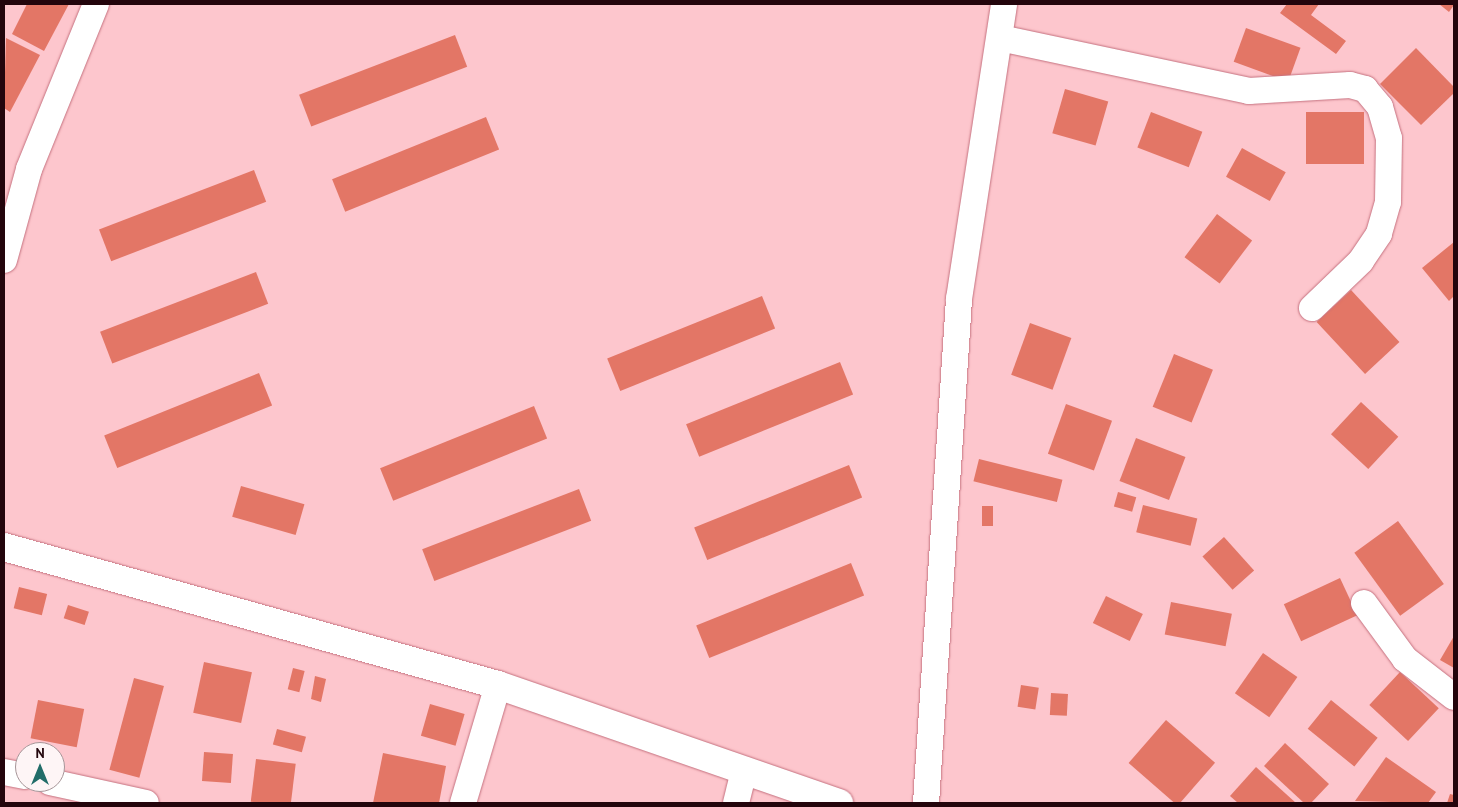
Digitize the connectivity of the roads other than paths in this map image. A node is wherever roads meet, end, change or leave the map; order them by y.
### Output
1 (96, 4) edge
2 (1004, 4) edge
3 (1000, 38) junction
4 (4, 260) edge
5 (1312, 308) dead end
6 (4, 547) edge
7 (1364, 604) dead end
8 (498, 685) junction
9 (1454, 698) edge
10 (744, 770) junction
11 (65, 785) edge
12 (146, 803) edge
13 (463, 803) edge
14 (736, 803) edge
15 (839, 803) edge
16 (926, 803) edge

1 - 4 street
2 - 3 street
3 - 5 street
3 - 16 street
6 - 8 main road
7 - 9 street
8 - 10 main road
8 - 13 street
10 - 14 street
10 - 15 main road
11 - 12 street

